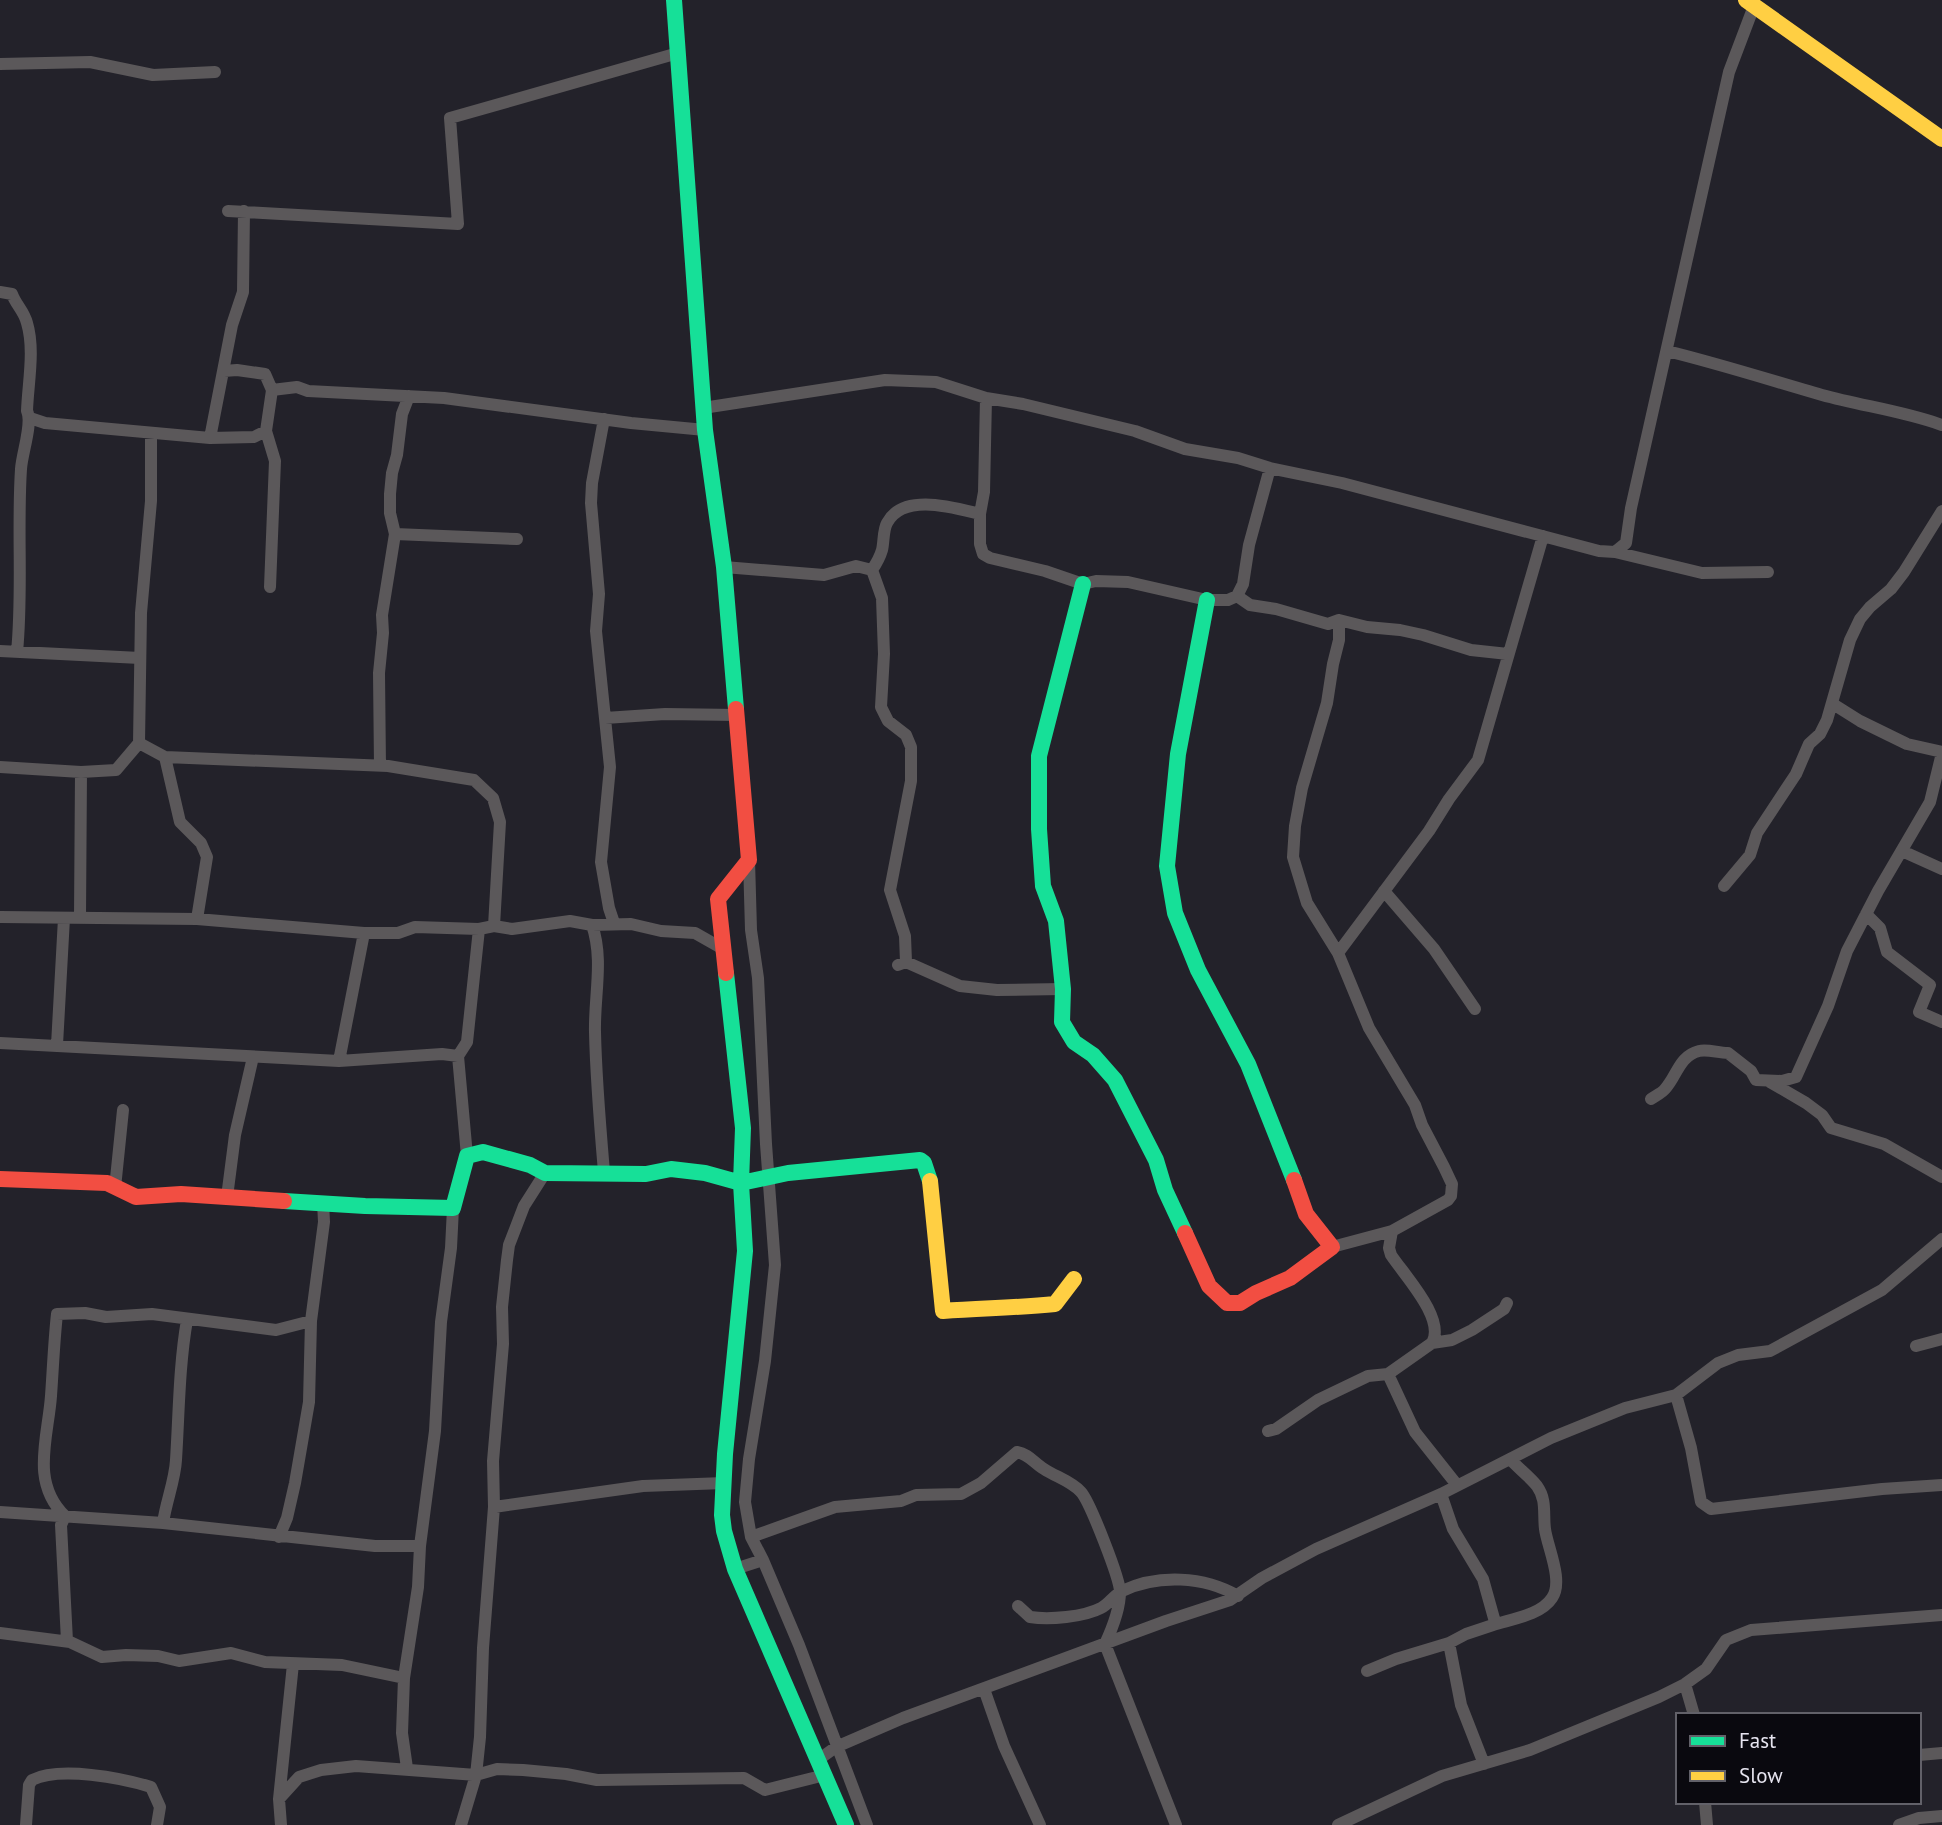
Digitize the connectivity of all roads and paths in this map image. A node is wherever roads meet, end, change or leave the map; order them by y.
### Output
1 (674, 0) edge
2 (1757, 5) edge
3 (678, 53) junction
4 (0, 64) edge
5 (215, 72) dead end
6 (1942, 139) edge
7 (228, 211) dead end
8 (244, 211) junction
9 (0, 292) edge
10 (1667, 351) junction
11 (224, 371) junction
12 (272, 390) junction
13 (410, 396) junction
14 (986, 398) junction
15 (703, 408) junction
16 (30, 418) junction
17 (604, 419) junction
18 (1942, 425) edge
19 (705, 430) junction
20 (267, 431) junction
21 (151, 434) junction
22 (211, 438) junction
23 (1270, 468) junction
24 (1942, 511) edge
25 (980, 514) junction
26 (395, 534) junction
27 (1543, 536) junction
28 (517, 539) dead end
29 (1615, 552) junction
30 (724, 567) junction
31 (872, 570) junction
32 (1768, 572) dead end
33 (1083, 584) junction
34 (270, 587) dead end
35 (1237, 596) junction
36 (1206, 600) junction
37 (1339, 620) junction
38 (0, 651) edge
39 (18, 652) junction
40 (1508, 654) junction
41 (140, 658) junction
42 (1833, 704) junction
43 (737, 715) junction
44 (605, 718) junction
45 (139, 743) junction
46 (1942, 752) edge
47 (165, 757) junction
48 (380, 766) junction
49 (0, 767) edge
50 (81, 772) junction
51 (1902, 851) junction
52 (749, 860) junction
53 (1942, 869) edge
54 (1724, 886) dead end
55 (1384, 891) junction
56 (1866, 914) junction
57 (80, 916) junction
58 (0, 917) edge
59 (64, 918) junction
60 (197, 919) junction
61 (614, 923) junction
62 (592, 925) junction
63 (494, 926) junction
64 (479, 929) junction
65 (364, 933) junction
66 (725, 950) junction
67 (1338, 953) junction
68 (1063, 989) junction
69 (1475, 1009) dead end
70 (1942, 1022) edge
71 (0, 1043) edge
72 (57, 1045) junction
73 (253, 1056) junction
74 (458, 1056) junction
75 (340, 1060) junction
76 (1769, 1082) junction
77 (1651, 1099) dead end
78 (124, 1110) dead end
79 (467, 1156) junction
80 (604, 1172) junction
81 (545, 1173) junction
82 (769, 1177) junction
83 (1942, 1177) edge
84 (0, 1179) edge
85 (741, 1183) junction
86 (115, 1188) junction
87 (228, 1197) junction
88 (323, 1202) junction
89 (453, 1208) junction
90 (1392, 1231) junction
91 (1942, 1239) edge
92 (1332, 1247) junction
93 (1074, 1279) dead end
94 (1507, 1303) dead end
95 (187, 1320) junction
96 (311, 1321) junction
97 (1942, 1339) edge
98 (1432, 1343) junction
99 (1916, 1346) dead end
100 (1388, 1374) junction
101 (1676, 1395) junction
102 (1268, 1431) dead end
103 (1510, 1459) junction
104 (724, 1483) junction
105 (1457, 1485) junction
106 (1942, 1485) edge
107 (1441, 1494) junction
108 (50, 1496) junction
109 (494, 1507) junction
110 (0, 1512) edge
111 (42, 1513) junction
112 (65, 1516) junction
113 (163, 1523) junction
114 (279, 1537) junction
115 (751, 1537) junction
116 (420, 1546) junction
117 (763, 1560) junction
118 (735, 1569) junction
119 (1120, 1592) junction
120 (1238, 1596) junction
121 (1018, 1606) dead end
122 (1942, 1615) edge
123 (1493, 1625) junction
124 (0, 1633) edge
125 (67, 1641) junction
126 (1449, 1643) junction
127 (1105, 1644) junction
128 (293, 1664) junction
129 (1367, 1671) dead end
130 (404, 1678) junction
131 (1685, 1684) junction
132 (984, 1689) junction
133 (1693, 1713) edge
134 (836, 1747) junction
135 (1942, 1753) edge
136 (1921, 1755) edge
137 (818, 1760) junction
138 (1484, 1764) junction
139 (407, 1768) junction
140 (476, 1775) junction
141 (825, 1775) junction
142 (279, 1799) junction
143 (1705, 1804) edge
144 (1942, 1816) edge
145 (26, 1825) edge
146 (157, 1825) edge
147 (281, 1825) edge
148 (461, 1825) edge
149 (846, 1825) edge
150 (867, 1825) edge
151 (1041, 1825) edge
152 (1176, 1825) edge
153 (1338, 1825) edge
154 (1707, 1825) edge
155 (1899, 1825) edge

1 - 3 main road
2 - 6 main road
2 - 10 street
3 - 8 street
3 - 15 main road
4 - 5 street
7 - 8 street
8 - 11 street
9 - 16 street
10 - 18 street
10 - 29 street
11 - 12 street
11 - 22 street
12 - 13 street
12 - 20 street
13 - 17 street
13 - 26 street
14 - 15 street
14 - 23 street
14 - 25 street
15 - 19 main road
16 - 21 street
16 - 39 street
17 - 19 street
17 - 44 street
19 - 30 main road
20 - 22 street
20 - 34 street
21 - 22 street
21 - 41 street
23 - 27 street
23 - 35 street
24 - 42 street
25 - 31 street
25 - 33 street
26 - 28 street
26 - 48 street
27 - 29 street
27 - 40 street
29 - 32 street
30 - 31 street
30 - 43 main road
31 - 68 street
33 - 36 street
33 - 68 main road
35 - 36 street
35 - 37 street
36 - 92 main road
37 - 40 street
37 - 67 street
38 - 39 street
39 - 41 street
40 - 55 street
41 - 45 street
42 - 46 street
42 - 54 street
43 - 44 street
43 - 52 main road
44 - 61 street
45 - 47 street
45 - 50 street
46 - 51 street
47 - 48 street
47 - 60 street
48 - 63 street
49 - 50 street
50 - 57 street
51 - 53 street
51 - 56 street
52 - 66 main road
52 - 82 street
55 - 67 street
55 - 69 street
56 - 70 street
56 - 76 street
57 - 59 street
57 - 60 street
58 - 59 street
59 - 72 street
60 - 65 street
61 - 62 street
61 - 66 street
62 - 63 street
62 - 80 street
63 - 64 street
64 - 65 street
64 - 74 street
65 - 75 street
66 - 85 main road
67 - 90 street
68 - 92 main road
71 - 72 street
72 - 73 street
73 - 75 street
73 - 87 street
74 - 75 street
74 - 79 street
76 - 77 street
76 - 83 street
78 - 86 street
79 - 81 main road
79 - 89 main road
80 - 81 main road
80 - 85 main road
81 - 109 street
82 - 85 main road
82 - 93 main road
82 - 115 street
84 - 86 main road
85 - 104 main road
86 - 87 main road
87 - 88 main road
88 - 89 main road
88 - 96 street
89 - 116 street
90 - 92 street
90 - 98 street
91 - 101 street
94 - 98 street
95 - 96 street
95 - 108 street
95 - 113 street
96 - 114 street
97 - 99 street
98 - 100 street
100 - 102 street
100 - 105 street
101 - 103 street
101 - 106 street
103 - 105 street
103 - 123 street
104 - 109 street
104 - 118 main road
105 - 107 street
107 - 120 street
107 - 123 street
108 - 111 street
108 - 112 street
109 - 140 street
110 - 111 street
111 - 112 street
112 - 113 street
112 - 125 street
113 - 114 street
114 - 116 street
115 - 117 street
115 - 119 street
116 - 130 street
117 - 118 street
117 - 134 street
118 - 137 main road
119 - 120 street
119 - 121 street
119 - 127 street
120 - 127 street
122 - 131 street
123 - 126 street
124 - 125 street
125 - 128 street
126 - 129 street
126 - 138 street
127 - 132 street
127 - 152 street
128 - 130 street
128 - 142 street
130 - 139 street
131 - 133 street
131 - 138 street
132 - 134 street
132 - 151 street
134 - 137 street
134 - 150 street
135 - 136 street
137 - 141 main road
138 - 153 street
139 - 140 street
139 - 142 street
140 - 141 street
140 - 148 street
141 - 149 main road
142 - 147 street
143 - 154 street
144 - 155 street
145 - 146 street

